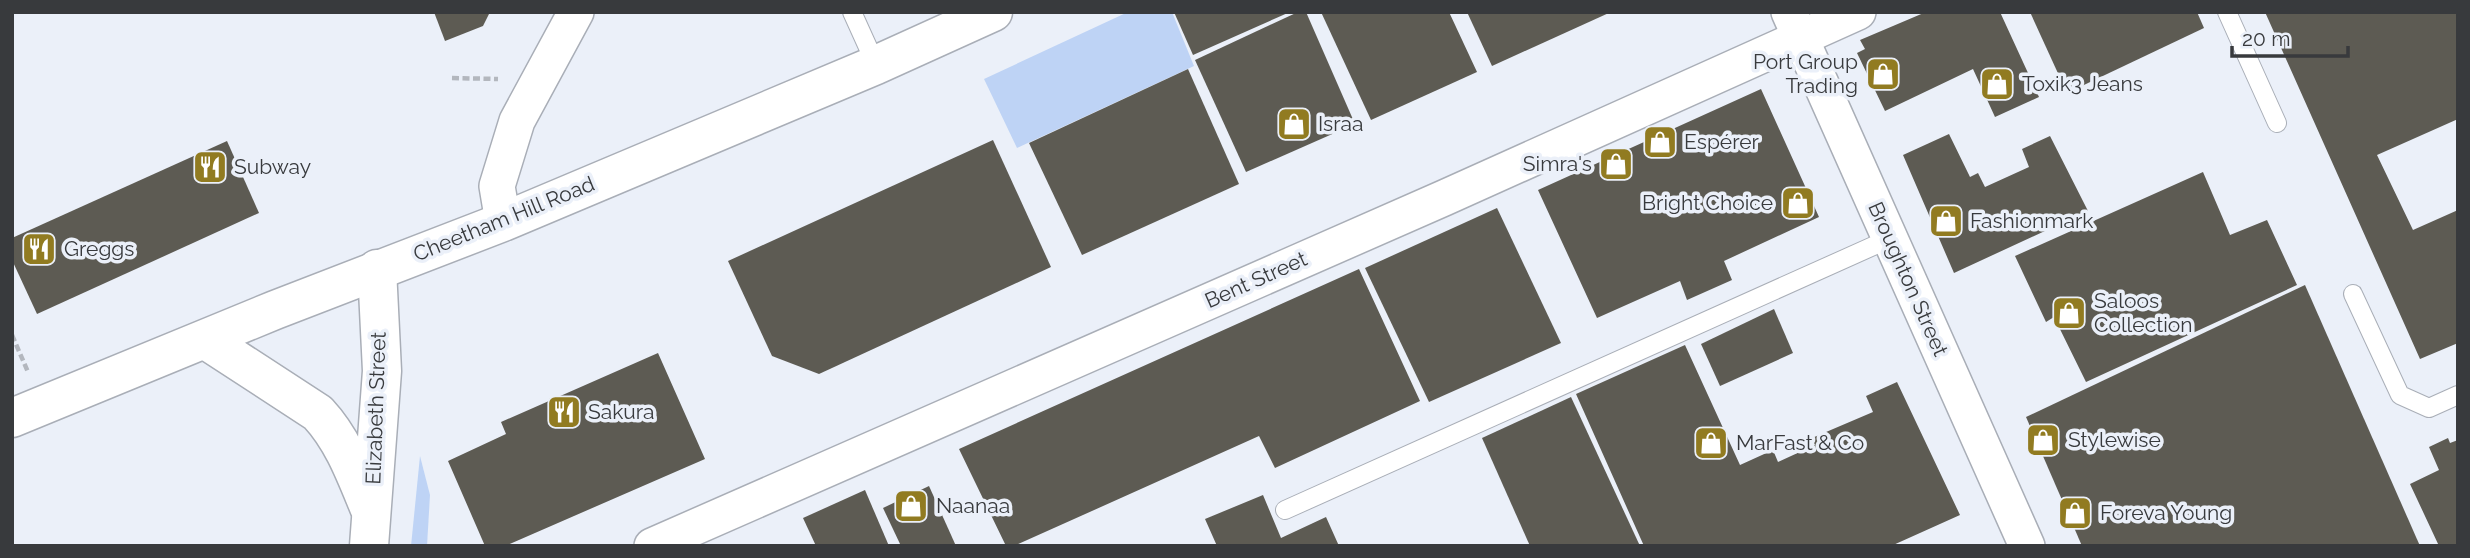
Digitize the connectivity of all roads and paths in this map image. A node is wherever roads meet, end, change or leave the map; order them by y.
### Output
1 (576, 12) edge
2 (852, 12) edge
3 (993, 12) edge
4 (1858, 12) edge
5 (2227, 12) edge
6 (1795, 25) edge
7 (876, 65) junction
8 (452, 78) dead end
9 (499, 79) dead end
10 (2277, 123) dead end
11 (503, 222) junction
12 (1891, 239) junction
13 (377, 269) junction
14 (2353, 294) dead end
15 (205, 340) junction
16 (2458, 395) edge
17 (12, 418) edge
18 (1284, 510) dead end
19 (370, 529) edge
20 (652, 546) edge
21 (2027, 546) edge

1 - 11 street
2 - 7 lane
3 - 7 main road, Cheetham Hill Road
4 - 6 street, Bent Street
5 - 10 lane
6 - 12 street, Broughton Street
6 - 20 street, Bent Street
7 - 11 main road, Cheetham Hill Road
8 - 9 path
11 - 13 main road, Cheetham Hill Road
12 - 18 lane
12 - 21 street, Broughton Street
13 - 15 main road, Cheetham Hill Road
13 - 19 main road, Elizabeth Street
14 - 16 lane
15 - 17 main road, Cheetham Hill Road
15 - 19 main road

